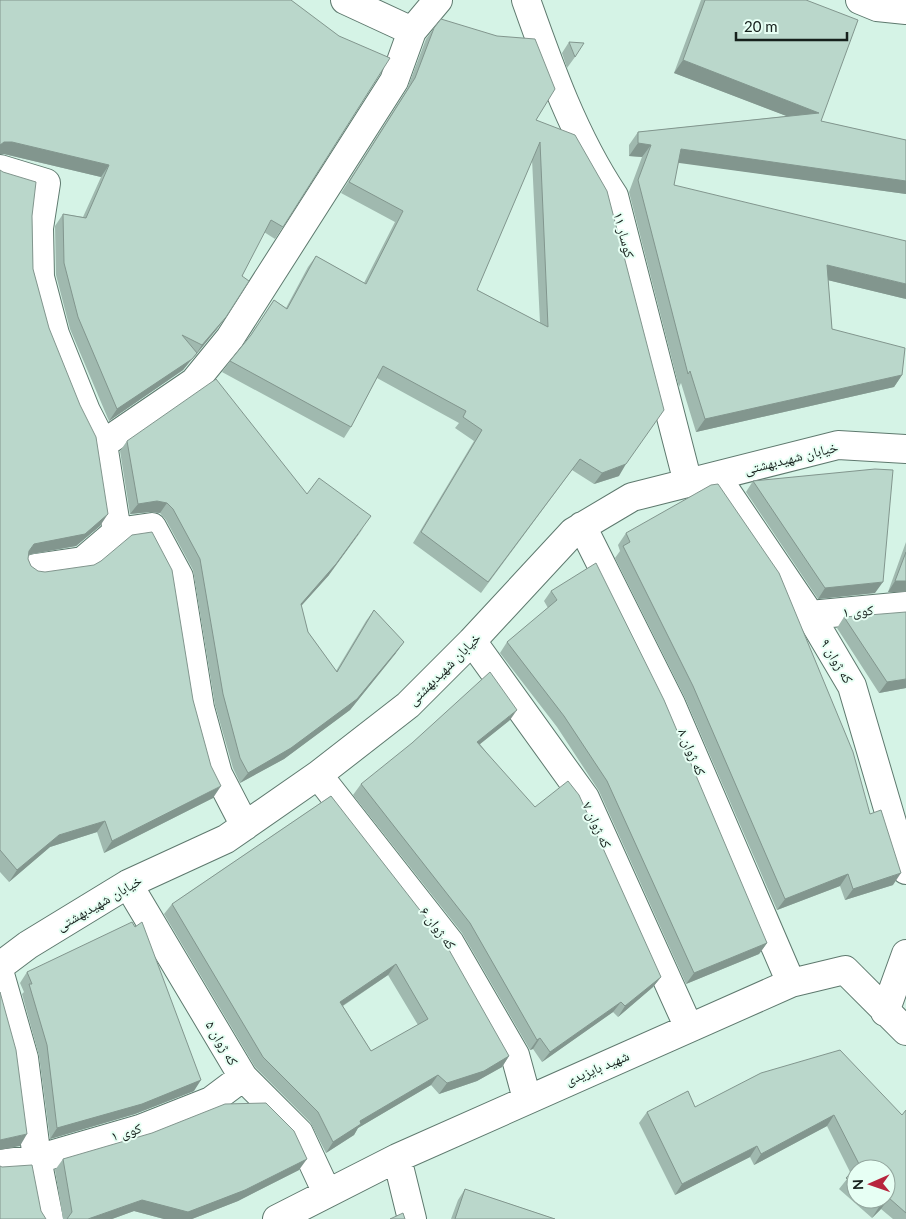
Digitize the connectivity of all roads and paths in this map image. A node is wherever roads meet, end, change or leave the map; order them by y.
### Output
1 (345, 0) edge
2 (438, 0) edge
3 (526, 0) edge
4 (860, 0) edge
5 (906, 10) edge
6 (412, 31) junction
7 (0, 169) edge
8 (103, 444) junction
9 (906, 449) edge
10 (716, 476) junction
11 (688, 483) junction
12 (582, 526) junction
13 (117, 532) junction
14 (35, 568) edge
15 (906, 606) edge
16 (810, 615) junction
17 (472, 641) junction
18 (318, 775) junction
19 (245, 826) junction
20 (906, 870) edge
21 (128, 884) junction
22 (906, 954) edge
23 (0, 966) edge
24 (0, 974) edge
25 (791, 983) junction
26 (886, 1012) junction
27 (689, 1028) junction
28 (906, 1031) edge
29 (243, 1077) junction
30 (527, 1098) junction
31 (397, 1158) junction
32 (37, 1159) junction
33 (0, 1164) edge
34 (327, 1192) junction
35 (49, 1219) edge
36 (277, 1219) edge
37 (412, 1219) edge

1 - 6 street
2 - 6 street
3 - 11 street, کوسار ۱۱
4 - 5 street
6 - 8 street
7 - 8 street
8 - 13 street
9 - 10 street, خیابان شهیدبهشتی
10 - 11 street, خیابان شهیدبهشتی
10 - 16 street, که ژوان ۹
11 - 12 street, خیابان شهیدبهشتی
12 - 17 street, خیابان شهیدبهشتی
12 - 25 street, که ژوان ۸
13 - 14 street
13 - 19 street
15 - 16 street, کوی ۱
16 - 20 street, که ژوان ۹
17 - 18 street, خیابان شهیدبهشتی
17 - 27 street, که ژوان ۷
18 - 19 street, خیابان شهیدبهشتی
18 - 30 street, که ژوان ۶
19 - 21 street, خیابان شهیدبهشتی
21 - 23 street, خیابان شهیدبهشتی
21 - 29 street, که ژوان ۵
22 - 26 street
24 - 32 street
25 - 26 street, شهید بایزیدی
25 - 27 street, شهید بایزیدی
26 - 28 street, شهید بایزیدی
27 - 30 street, شهید بایزیدی
29 - 32 street, کوی ۱
29 - 34 street, که ژوان ۵
30 - 31 street, شهید بایزیدی
31 - 34 street, شهید بایزیدی
31 - 37 street
32 - 33 street, کوی ۱
32 - 35 street
34 - 36 street, شهید بایزیدی

